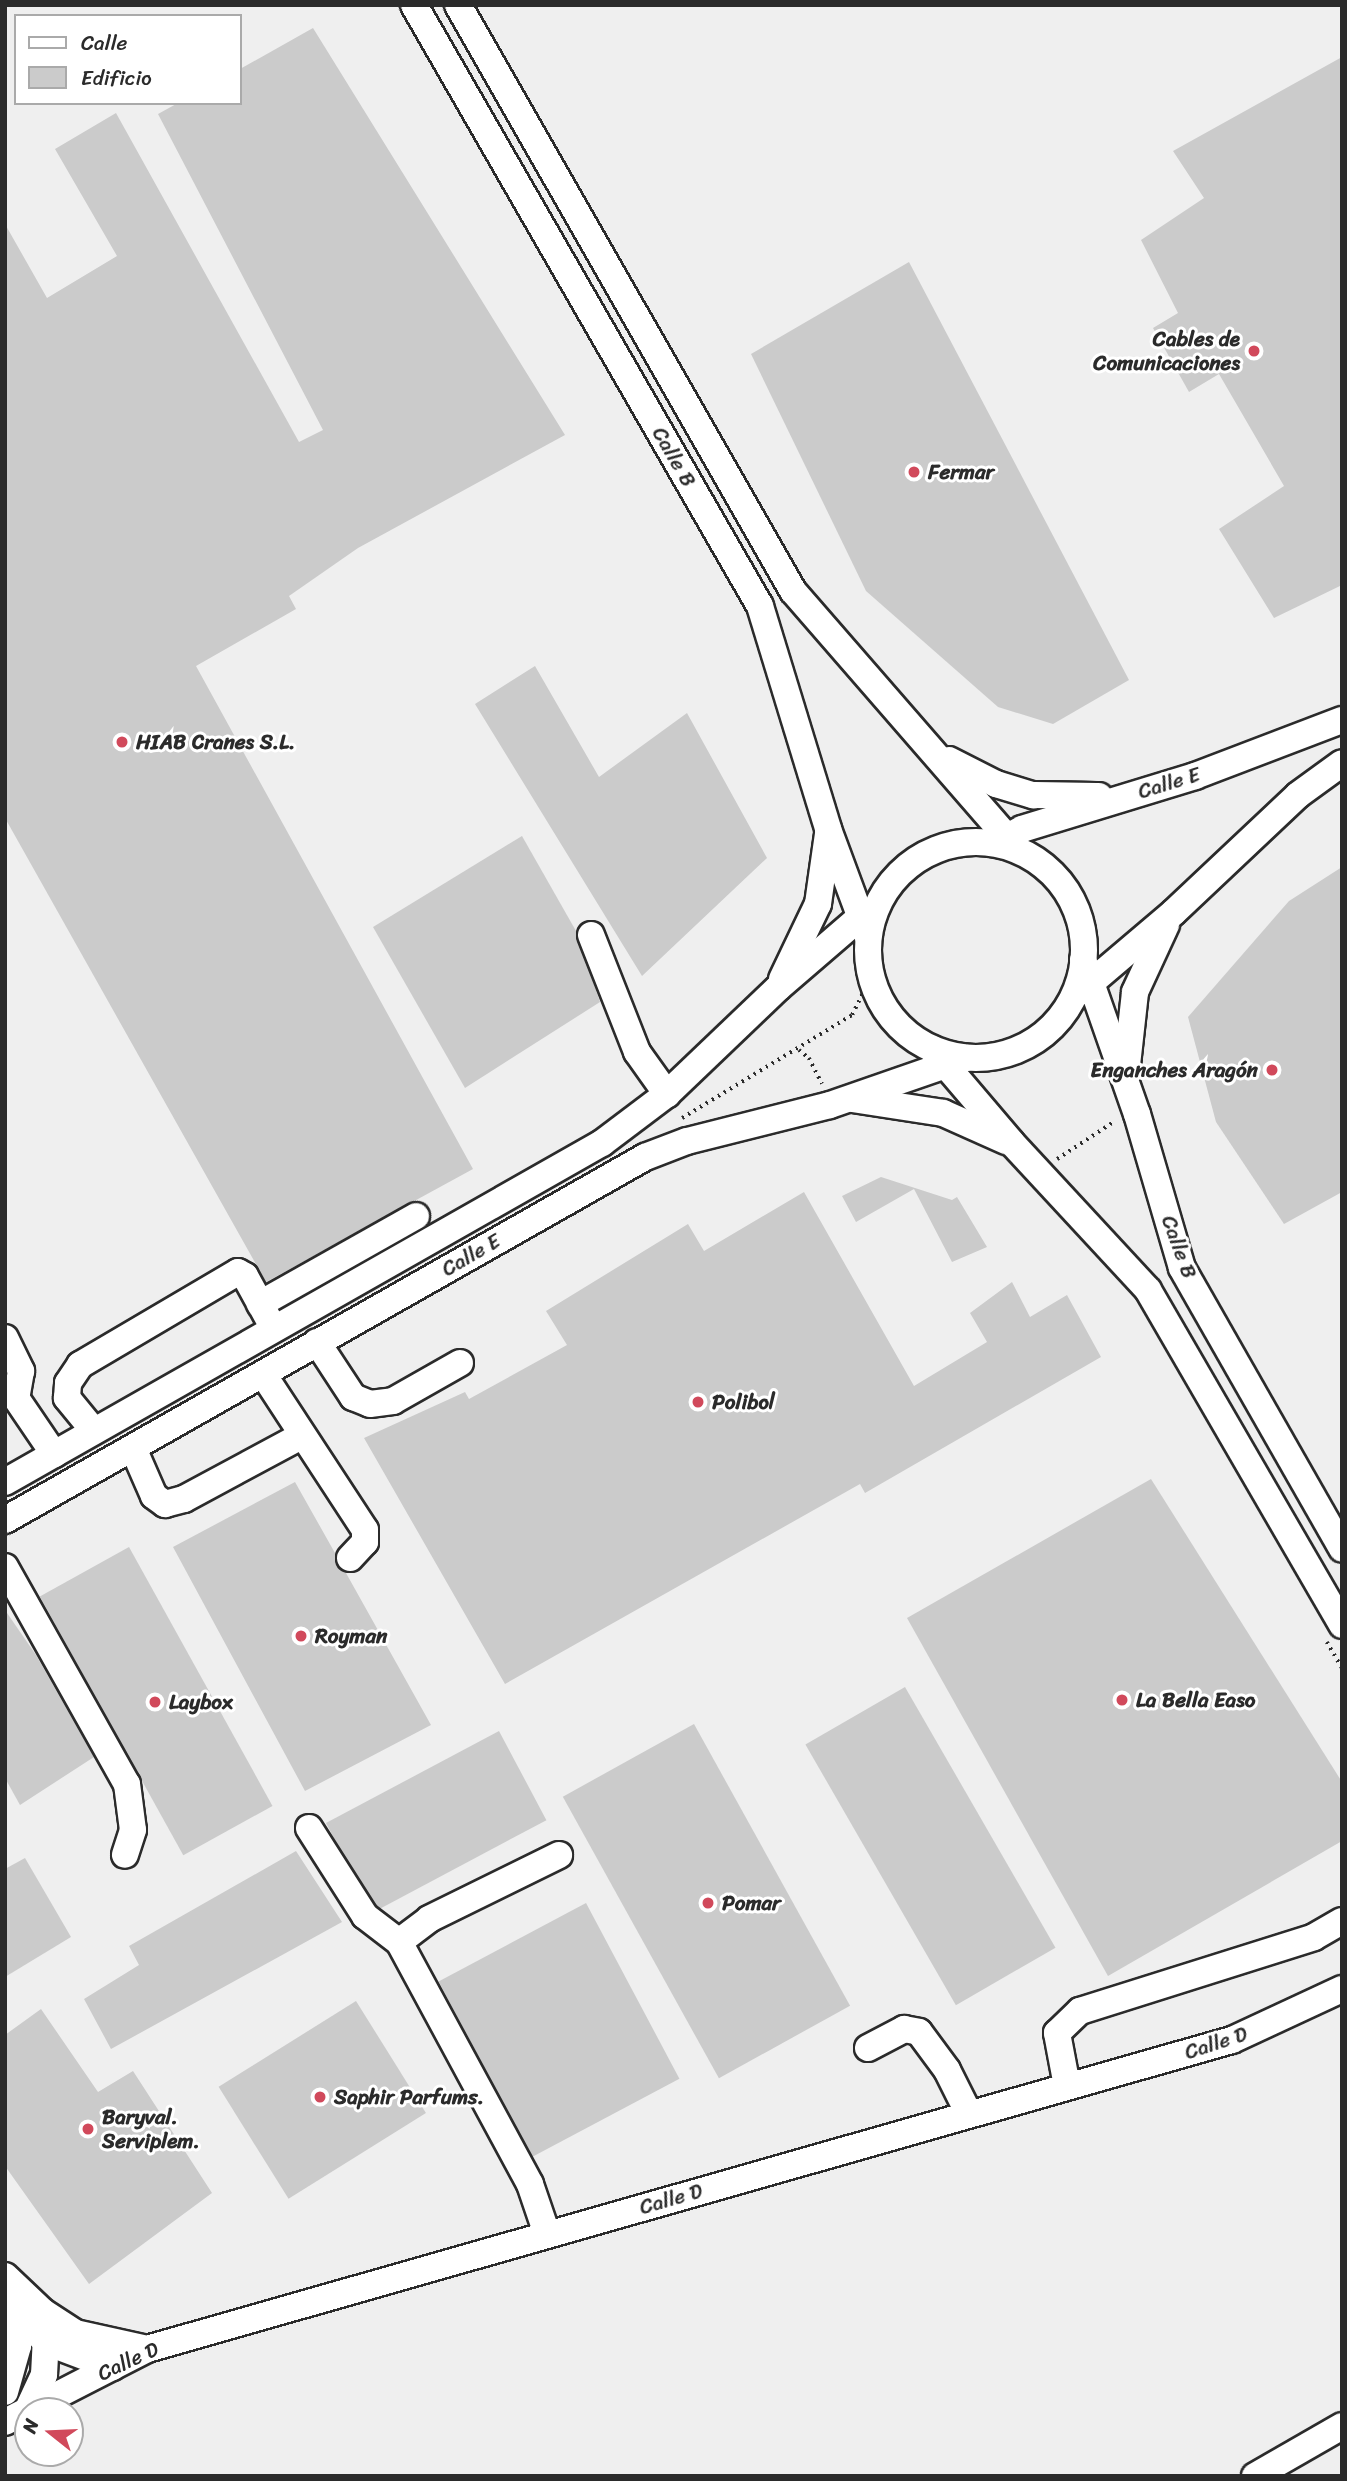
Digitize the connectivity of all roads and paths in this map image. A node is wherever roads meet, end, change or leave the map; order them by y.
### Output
1 (414, 5) edge
2 (458, 5) edge
3 (1342, 720) edge
4 (939, 754) junction
5 (1342, 763) edge
6 (1128, 795) junction
7 (828, 829) junction
8 (1007, 842) junction
9 (1174, 912) junction
10 (867, 922) junction
11 (591, 935) dead end
12 (871, 976) junction
13 (1083, 979) junction
14 (778, 988) junction
15 (799, 1050) junction
16 (947, 1058) junction
17 (1126, 1080) junction
18 (667, 1094) junction
19 (838, 1096) junction
20 (683, 1116) dead end
21 (1126, 1117) dead end
22 (1012, 1143) junction
23 (1048, 1167) dead end
24 (428, 1242) junction
25 (260, 1304) junction
26 (274, 1329) junction
27 (5, 1338) edge
28 (317, 1342) junction
29 (460, 1363) dead end
30 (263, 1374) junction
31 (11, 1399) edge
32 (94, 1431) junction
33 (301, 1436) junction
34 (133, 1448) junction
35 (54, 1454) junction
36 (5, 1482) edge
37 (5, 1520) edge
38 (1342, 1549) edge
39 (350, 1558) dead end
40 (5, 1567) edge
41 (1332, 1628) edge
42 (1342, 1668) edge
43 (309, 1828) dead end
44 (125, 1855) dead end
45 (559, 1855) dead end
46 (1342, 1921) edge
47 (398, 1942) junction
48 (1342, 1989) edge
49 (868, 2048) dead end
50 (1067, 2087) junction
51 (969, 2114) junction
52 (547, 2234) junction
53 (6, 2278) edge
54 (23, 2306) junction
55 (46, 2343) junction
56 (147, 2349) junction
57 (112, 2367) junction
58 (5, 2392) edge
59 (30, 2397) edge
60 (54, 2397) edge
61 (1342, 2427) edge
62 (1262, 2474) edge

1 - 7 street, Calle B
2 - 4 street, Calle B
3 - 6 street, Calle E
4 - 6 street, Calle B
4 - 8 street, Calle B
5 - 9 street
6 - 8 street, Calle E
7 - 10 street, Calle B
7 - 14 street, Calle E
8 - 10 street
8 - 13 street
9 - 13 street
9 - 17 street
10 - 12 street
10 - 14 street, Calle E
11 - 18 street
12 - 15 path
12 - 16 street
13 - 16 street
13 - 17 street, Calle B
14 - 18 street, Calle E
15 - 19 path
15 - 20 path
16 - 19 street, Calle E
16 - 22 street, Calle B
17 - 38 street, Calle B
18 - 24 street, Calle E
19 - 22 street, Calle B
19 - 28 street, Calle E
21 - 23 path
22 - 41 street, Calle B
24 - 25 street
24 - 26 street, Calle E
25 - 26 street
25 - 32 street
26 - 32 street, Calle E
27 - 31 street
28 - 29 street
28 - 30 street, Calle E
30 - 33 street
30 - 34 street, Calle E
31 - 35 street
32 - 35 street, Calle E
33 - 34 street
33 - 39 street
34 - 37 street, Calle E
35 - 36 street, Calle E
40 - 44 street
41 - 42 path
43 - 47 street
45 - 47 street
46 - 50 street
47 - 52 street
48 - 50 street, Calle D
49 - 51 street
50 - 51 street, Calle D
51 - 52 street, Calle D
52 - 56 street, Calle D
53 - 54 street
54 - 55 street
54 - 56 street
54 - 58 street
55 - 57 street
55 - 59 street
56 - 57 street, Calle D
57 - 60 street, Calle D
61 - 62 street

